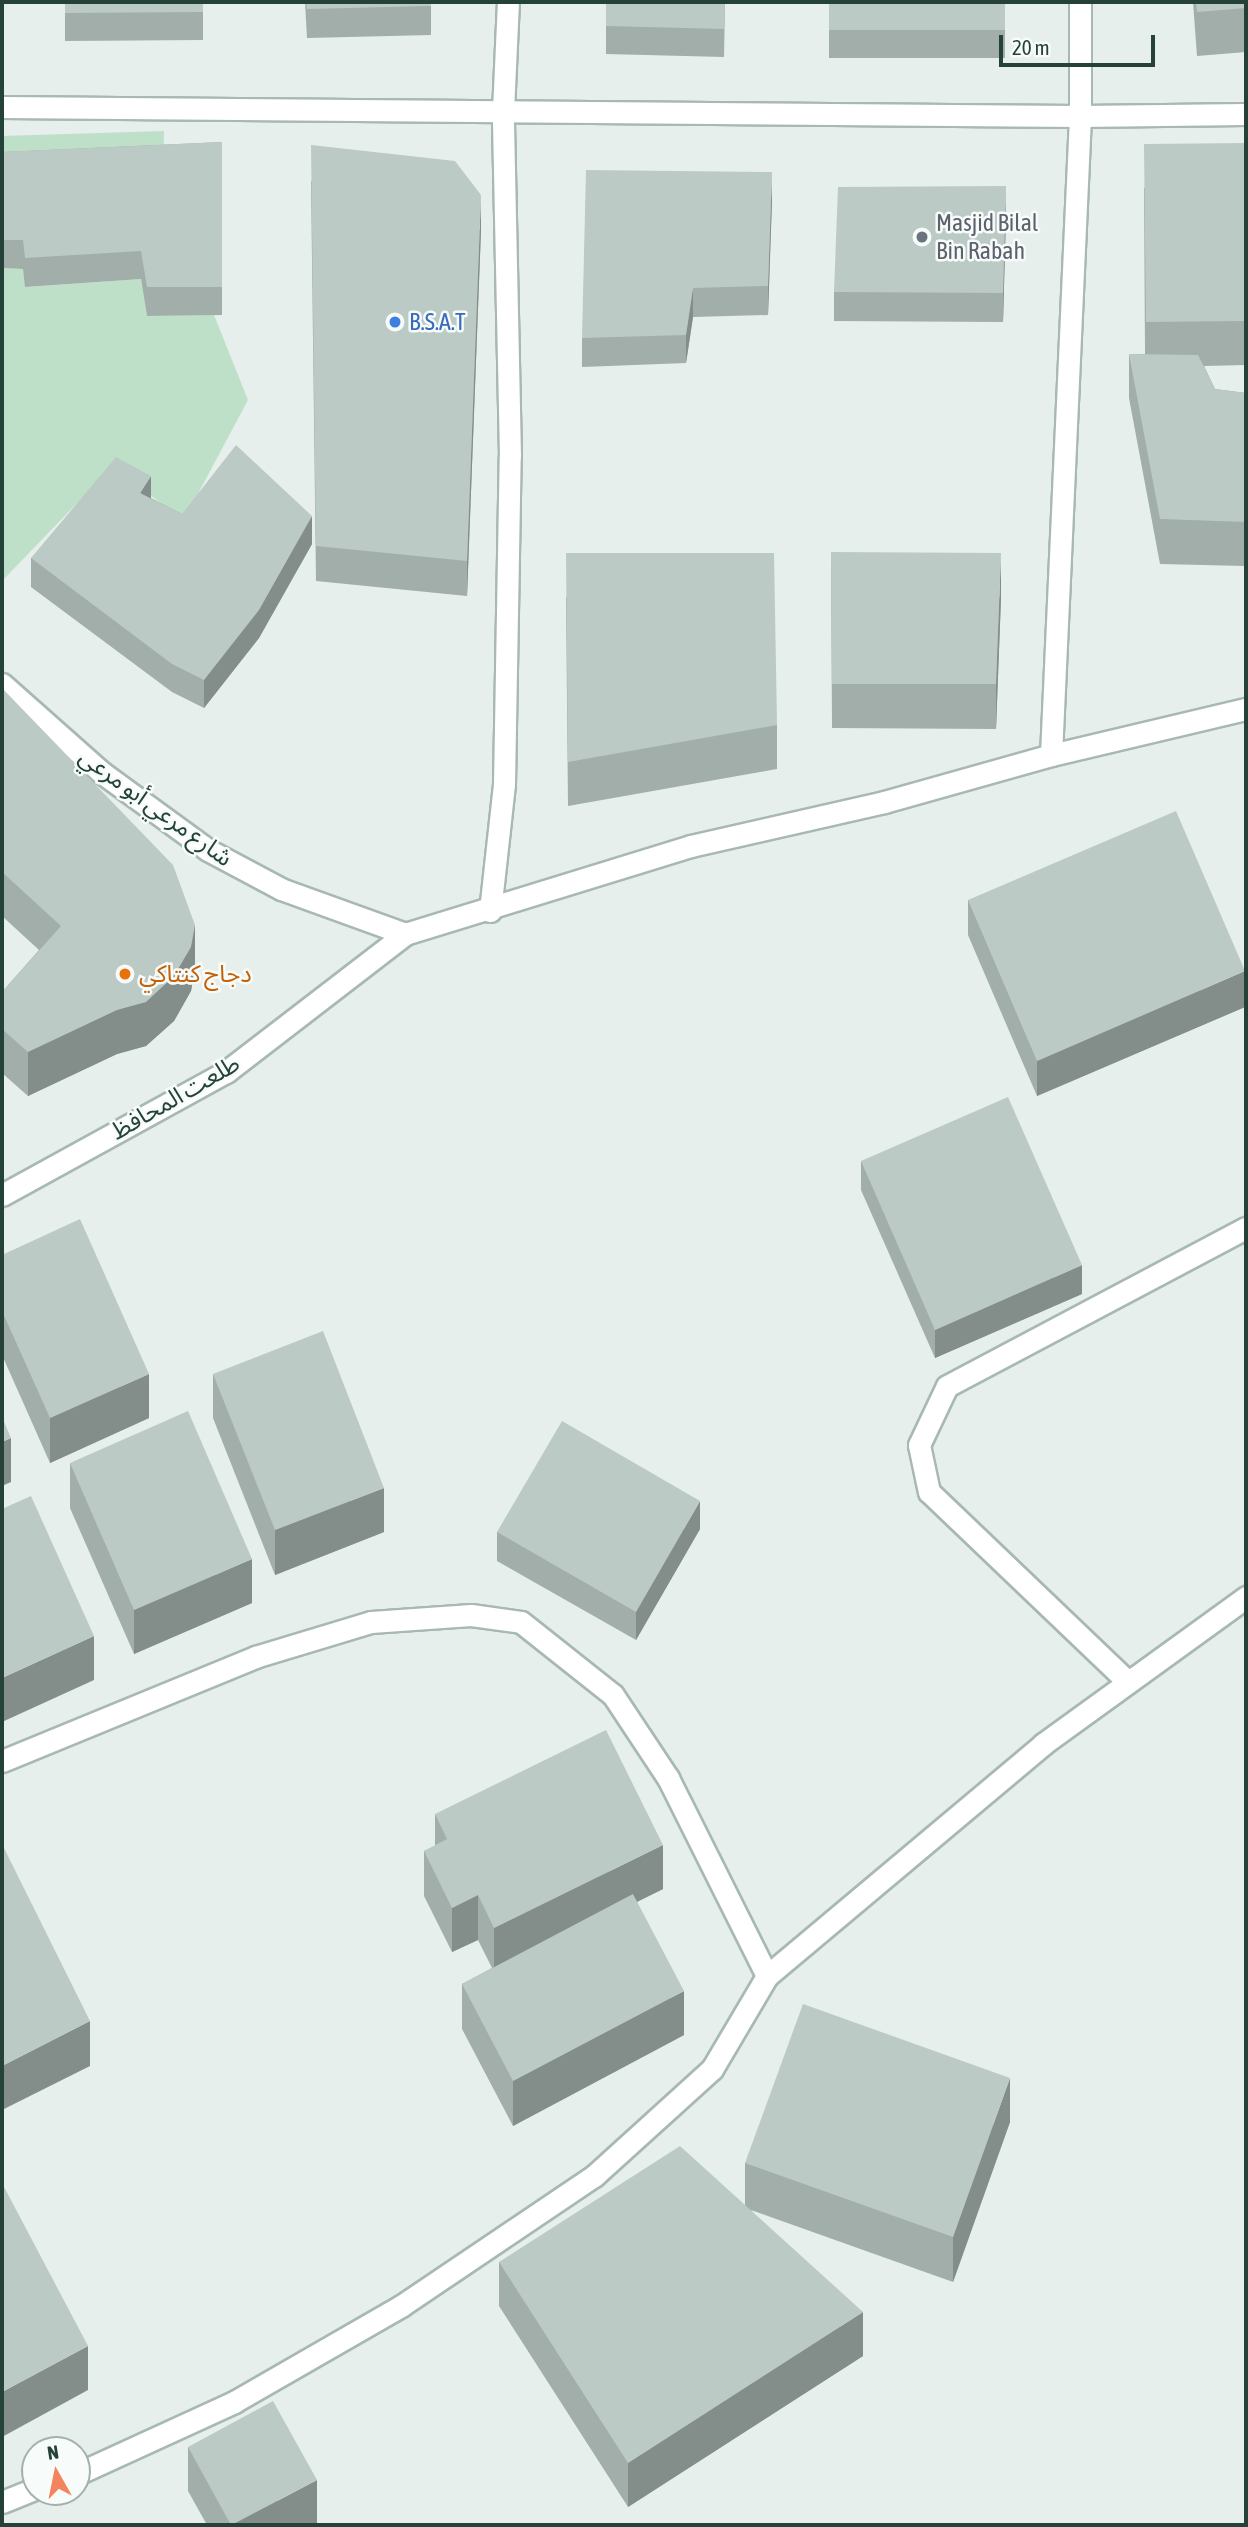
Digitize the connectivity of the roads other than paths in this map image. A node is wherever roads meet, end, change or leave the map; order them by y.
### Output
1 (508, 2) edge
2 (1080, 2) edge
3 (2, 107) edge
4 (503, 111) junction
5 (1246, 114) edge
6 (1080, 116) junction
7 (2, 684) edge
8 (1246, 709) edge
9 (1051, 755) junction
10 (490, 911) junction
11 (405, 934) junction
12 (2, 1195) edge
13 (1246, 1228) edge
14 (1246, 1597) edge
15 (1128, 1682) junction
16 (2, 1761) edge
17 (767, 1976) junction
18 (91, 2467) edge
19 (21, 2495) edge
20 (2, 2502) edge

1 - 4 street
2 - 6 street
3 - 4 street
4 - 6 street
4 - 10 street
5 - 6 street
6 - 9 street
7 - 11 street, شارع مرعي أبو مرعي
8 - 9 street
9 - 10 street
10 - 11 street
11 - 12 street, طلعت المحافظ
13 - 15 street
14 - 15 street
15 - 17 street
16 - 17 street
17 - 18 street
19 - 20 street

